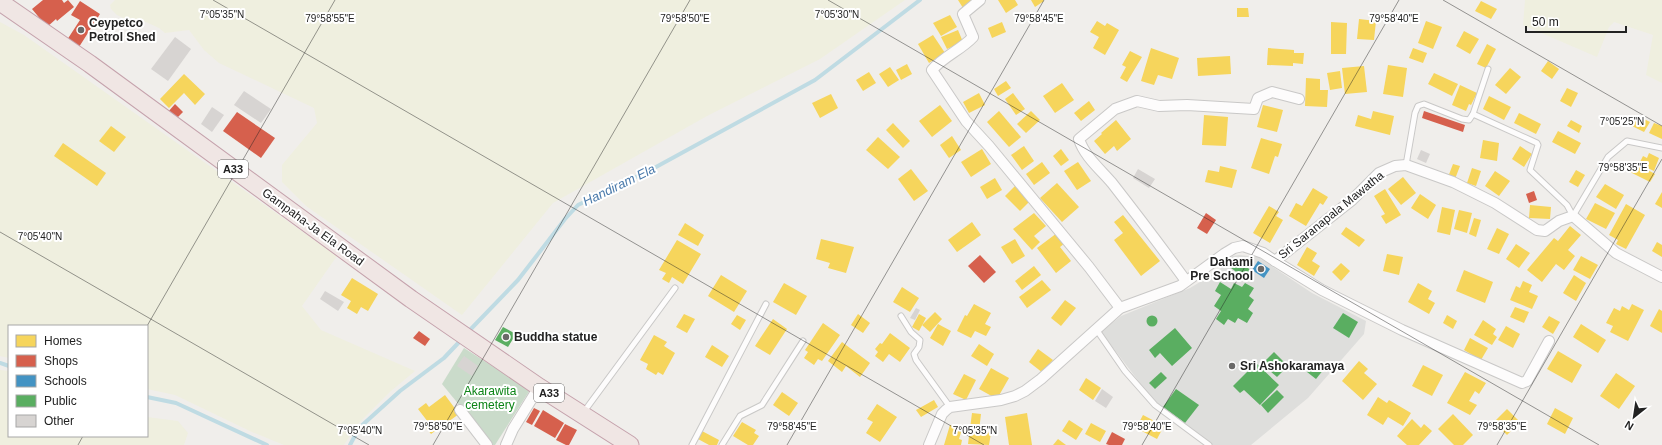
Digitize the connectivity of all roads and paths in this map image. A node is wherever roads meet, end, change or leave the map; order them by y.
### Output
1 (980, 0) edge
2 (5, 4) edge
3 (1488, 69) dead end
4 (1299, 99) dead end
5 (1473, 114) junction
6 (1662, 148) edge
7 (1406, 165) junction
8 (1573, 216) junction
9 (1275, 261) junction
10 (1662, 277) edge
11 (1186, 281) junction
12 (675, 288) dead end
13 (766, 304) dead end
14 (1120, 308) junction
15 (901, 316) dead end
16 (1096, 329) junction
17 (803, 341) dead end
18 (1549, 341) dead end
19 (539, 387) junction
20 (950, 407) junction
21 (460, 410) dead end
22 (582, 414) junction
23 (487, 445) edge
24 (506, 445) edge
25 (630, 445) edge
26 (692, 445) edge
27 (722, 445) edge
28 (929, 445) edge
29 (1209, 445) edge

1 - 14 street
2 - 19 highway, Gampaha-Ja Ela Road / A33
3 - 5 lane
4 - 11 street
5 - 7 lane
5 - 8 lane
6 - 8 lane
7 - 8 street
7 - 9 street, Sri Saranapala Mawatha
8 - 10 street
9 - 11 street, Sri Saranapala Mawatha
9 - 18 street
11 - 14 street, Sri Saranapala Mawatha
12 - 22 lane
13 - 26 lane
14 - 16 street, Sri Saranapala Mawatha
15 - 20 lane
16 - 20 street, Sri Saranapala Mawatha
16 - 29 lane
17 - 27 lane
19 - 22 highway, Gampaha-Ja Ela Road / A33
19 - 24 street
20 - 28 street
21 - 23 street
22 - 25 highway, Gampaha-Ja Ela Road / A33

